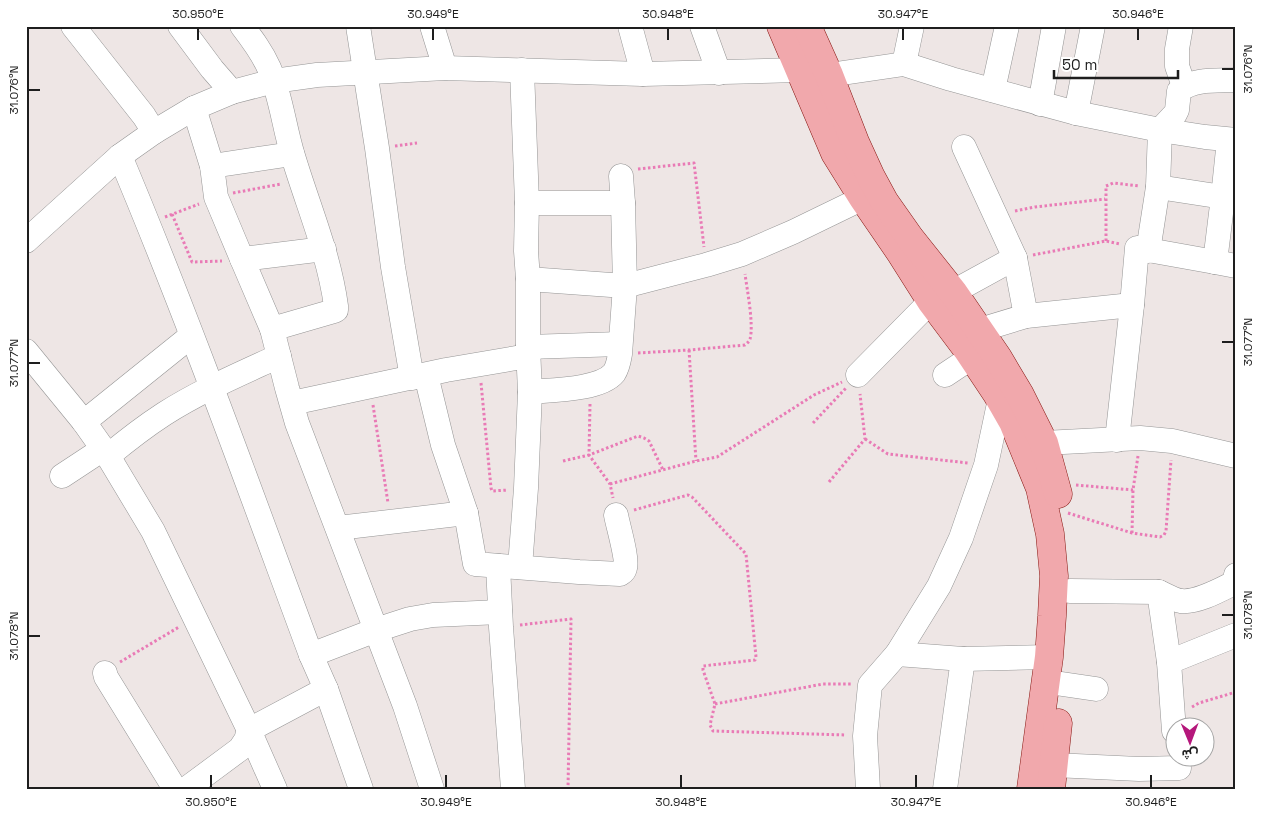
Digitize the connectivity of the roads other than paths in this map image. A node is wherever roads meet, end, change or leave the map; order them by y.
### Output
1 (73, 26) edge
2 (180, 26) edge
3 (242, 26) edge
4 (358, 26) edge
5 (432, 26) edge
6 (630, 26) edge
7 (702, 26) edge
8 (781, 26) edge
9 (807, 26) edge
10 (1007, 26) edge
11 (1054, 26) edge
12 (1093, 26) edge
13 (1181, 26) edge
14 (905, 41) edge
15 (445, 68) junction
16 (522, 70) junction
17 (799, 70) junction
18 (366, 72) junction
19 (718, 73) junction
20 (643, 74) junction
21 (828, 75) junction
22 (1236, 80) edge
23 (274, 81) junction
24 (1184, 86) junction
25 (993, 90) junction
26 (232, 92) junction
27 (1040, 104) junction
28 (194, 108) junction
29 (1076, 114) junction
30 (1160, 130) junction
31 (154, 132) junction
32 (1232, 140) edge
33 (964, 147) dead end
34 (292, 154) junction
35 (120, 156) junction
36 (212, 166) junction
37 (621, 176) road end
38 (1158, 188) junction
39 (1223, 197) junction
40 (863, 198) junction
41 (527, 203) junction
42 (624, 203) junction
43 (26, 240) edge
44 (324, 249) junction
45 (1148, 251) junction
46 (1015, 258) junction
47 (242, 259) junction
48 (1225, 264) edge
49 (528, 279) junction
50 (625, 286) junction
51 (942, 297) junction
52 (1132, 305) junction
53 (1026, 316) junction
54 (272, 328) junction
55 (980, 330) junction
56 (191, 336) junction
57 (620, 349) junction
58 (26, 351) edge
59 (528, 352) junction
60 (279, 356) junction
61 (972, 357) junction
62 (858, 375) road end
63 (419, 376) junction
64 (945, 376) dead end
65 (211, 388) junction
66 (530, 392) junction
67 (1000, 399) junction
68 (292, 403) junction
69 (84, 422) junction
70 (1129, 439) junction
71 (1044, 443) junction
72 (105, 452) junction
73 (1236, 456) edge
74 (62, 476) dead end
75 (466, 513) junction
76 (616, 515) road end
77 (338, 528) junction
78 (509, 566) junction
79 (1236, 575) edge
80 (1070, 591) junction
81 (1159, 592) junction
82 (501, 619) junction
83 (376, 630) junction
84 (1236, 635) edge
85 (897, 654) junction
86 (311, 655) junction
87 (1049, 657) junction
88 (963, 659) junction
89 (1169, 662) junction
90 (105, 673) road end
91 (1062, 684) junction
92 (1096, 688) dead end
93 (326, 689) junction
94 (1174, 718) edge
95 (249, 730) junction
96 (1180, 772) edge
97 (1047, 780) edge
98 (1105, 784) dead end
99 (174, 789) edge
100 (186, 789) edge
101 (275, 789) edge
102 (361, 789) edge
103 (432, 789) edge
104 (513, 789) edge
105 (868, 789) edge
106 (945, 789) edge

1 - 31 street
2 - 26 street
3 - 23 street
4 - 18 street
5 - 15 street
6 - 20 street
7 - 19 street
8 - 17 main road
9 - 21 main road
10 - 25 street
11 - 27 street
12 - 29 street
13 - 24 street
14 - 21 street
14 - 25 street
15 - 16 street
15 - 18 street
16 - 20 street
16 - 41 street
17 - 19 street
17 - 40 main road
18 - 23 street
18 - 63 street
19 - 20 street
21 - 51 main road
22 - 24 street
23 - 26 street
23 - 34 street
24 - 30 street
25 - 27 street
26 - 28 street
27 - 29 street
28 - 31 street
28 - 36 street
29 - 30 street
30 - 32 street
30 - 38 street
31 - 35 street
32 - 39 street
33 - 46 street
34 - 36 street
34 - 44 street
35 - 43 street
35 - 56 street
36 - 47 street
37 - 42 street
38 - 39 street
38 - 45 street
39 - 48 street
40 - 50 street
40 - 51 main road
41 - 42 street
41 - 49 street
42 - 50 street
44 - 47 street
44 - 54 street
45 - 48 street
45 - 52 street
46 - 51 street
46 - 53 street
47 - 54 street
49 - 50 street
49 - 59 street
50 - 57 street
51 - 55 main road
51 - 61 main road
51 - 62 street
52 - 53 street
52 - 70 street
53 - 55 street
54 - 60 street
55 - 71 main road
56 - 65 street
56 - 69 street
57 - 59 street
57 - 66 street
58 - 69 street
59 - 63 street
59 - 66 street
60 - 65 street
60 - 68 street
61 - 64 street
61 - 67 main road
63 - 68 street
63 - 75 street
65 - 72 street
65 - 86 street
66 - 78 street
67 - 85 street
67 - 87 main road
68 - 77 street
69 - 72 street
70 - 71 street
70 - 73 street
71 - 80 main road
72 - 74 street
72 - 95 street
75 - 77 street
75 - 78 street
76 - 78 street
77 - 83 street
78 - 82 street
79 - 81 street
80 - 81 street
80 - 91 main road
81 - 89 street
82 - 83 street
82 - 104 street
83 - 86 street
83 - 103 street
84 - 89 street
85 - 88 street
85 - 105 street
86 - 93 street
87 - 88 street
87 - 97 main road
88 - 106 street
89 - 94 street
90 - 99 street
91 - 92 street
91 - 97 main road
93 - 95 street
93 - 102 street
95 - 100 street
95 - 101 street
96 - 97 street
97 - 98 street

